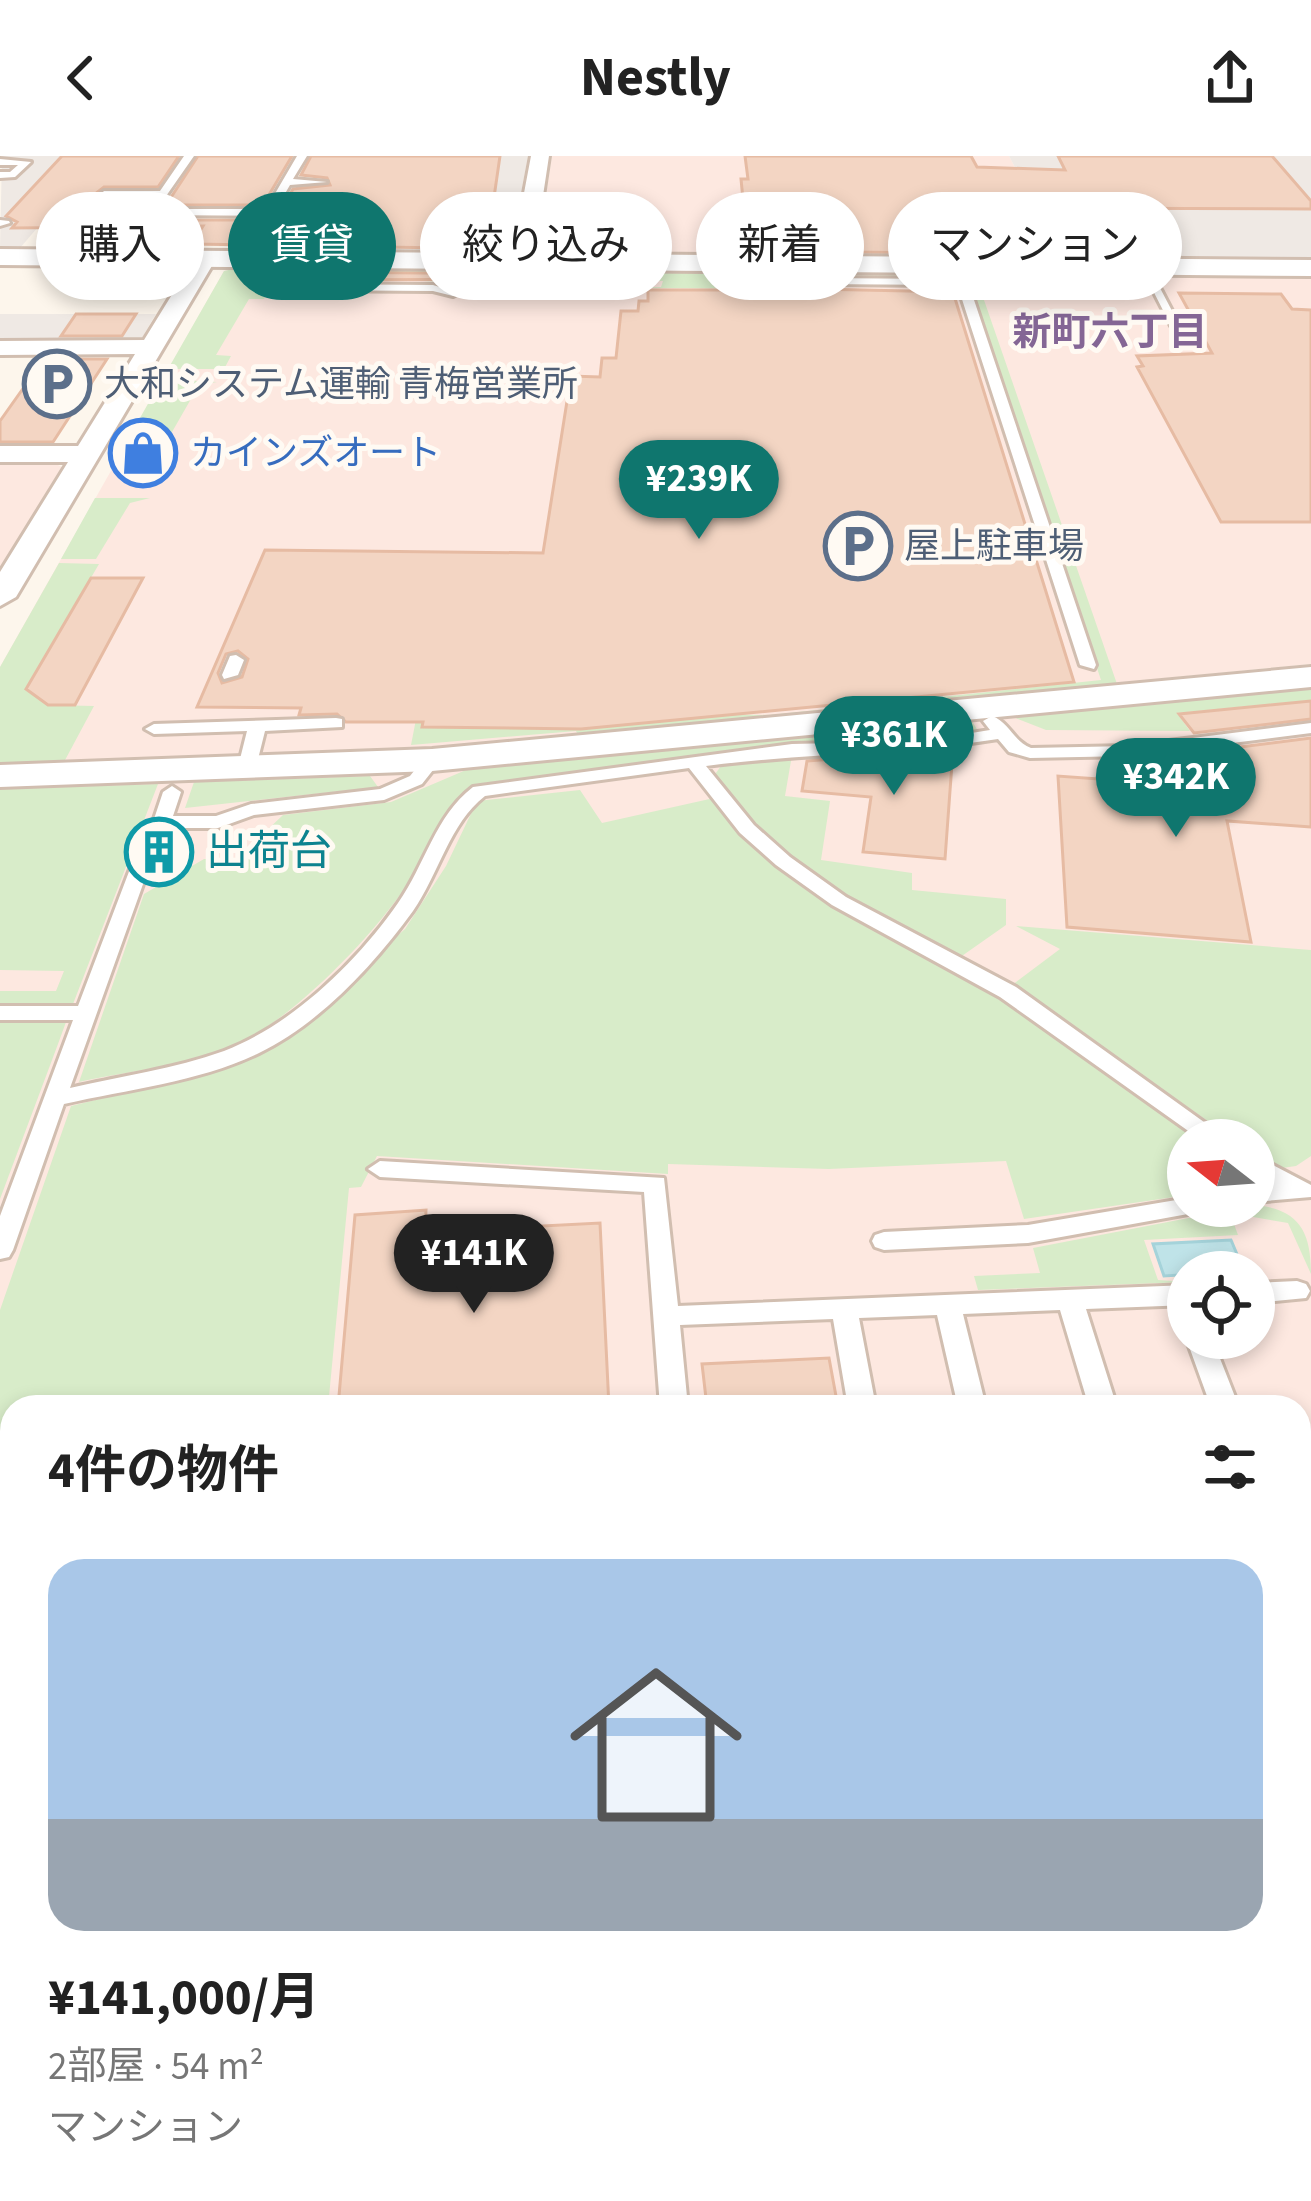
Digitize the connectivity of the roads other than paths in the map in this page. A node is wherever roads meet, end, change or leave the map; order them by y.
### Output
1 (190, 156) edge
2 (302, 156) edge
3 (540, 156) edge
4 (0, 162) edge
5 (0, 176) edge
6 (289, 182) junction
7 (322, 182) dead end
8 (163, 192) edge
9 (282, 192) edge
10 (534, 192) edge
11 (0, 256) edge
12 (36, 257) edge
13 (205, 259) joint
14 (420, 261) edge
15 (672, 266) edge
16 (1182, 267) edge
17 (1311, 268) edge
18 (888, 271) edge
19 (968, 300) edge
20 (1162, 300) edge
21 (1177, 326) dead end
22 (152, 347) junction
23 (0, 348) edge
24 (0, 454) edge
25 (88, 454) junction
26 (0, 597) edge
27 (1088, 665) dead end
28 (1311, 677) edge
29 (992, 721) junction
30 (336, 723) dead end
31 (257, 726) junction
32 (1311, 728) edge
33 (154, 729) dead end
34 (432, 760) junction
35 (696, 766) junction
36 (247, 767) junction
37 (0, 776) edge
38 (172, 792) dead end
39 (137, 873) dead end
40 (0, 1013) edge
41 (86, 1013) junction
42 (54, 1099) junction
43 (1187, 1119) edge
44 (380, 1168) dead end
45 (1275, 1175) edge
46 (1275, 1193) edge
47 (1308, 1194) edge
48 (1167, 1210) edge
49 (884, 1241) dead end
50 (0, 1250) edge
51 (1297, 1291) dead end
52 (1275, 1292) edge
53 (1167, 1299) edge
54 (1070, 1300) junction
55 (948, 1305) junction
56 (844, 1309) junction
57 (666, 1316) junction
58 (1207, 1359) edge
59 (673, 1395) edge
60 (860, 1395) edge
61 (969, 1395) edge
62 (1099, 1395) edge
63 (1220, 1395) edge

1 - 8 lane
2 - 6 lane
3 - 10 street
4 - 5 lane
6 - 7 lane
6 - 9 lane
11 - 12 street
13 - 14 street
13 - 22 street
15 - 18 street
16 - 17 street
19 - 27 lane
20 - 21 lane
22 - 23 street
22 - 25 street
24 - 25 street
25 - 26 street
28 - 29 street
29 - 32 lane
29 - 34 street
29 - 35 lane
30 - 31 lane
31 - 33 lane
31 - 36 lane
34 - 36 street
34 - 38 lane
35 - 42 lane
35 - 43 lane
36 - 37 street
39 - 41 lane
40 - 41 lane
41 - 42 lane
42 - 50 lane
44 - 57 lane
45 - 47 lane
46 - 47 lane
48 - 49 lane
51 - 52 lane
53 - 54 lane
54 - 55 lane
54 - 62 lane
55 - 56 lane
55 - 61 lane
56 - 57 lane
56 - 60 lane
57 - 59 lane
58 - 63 lane

